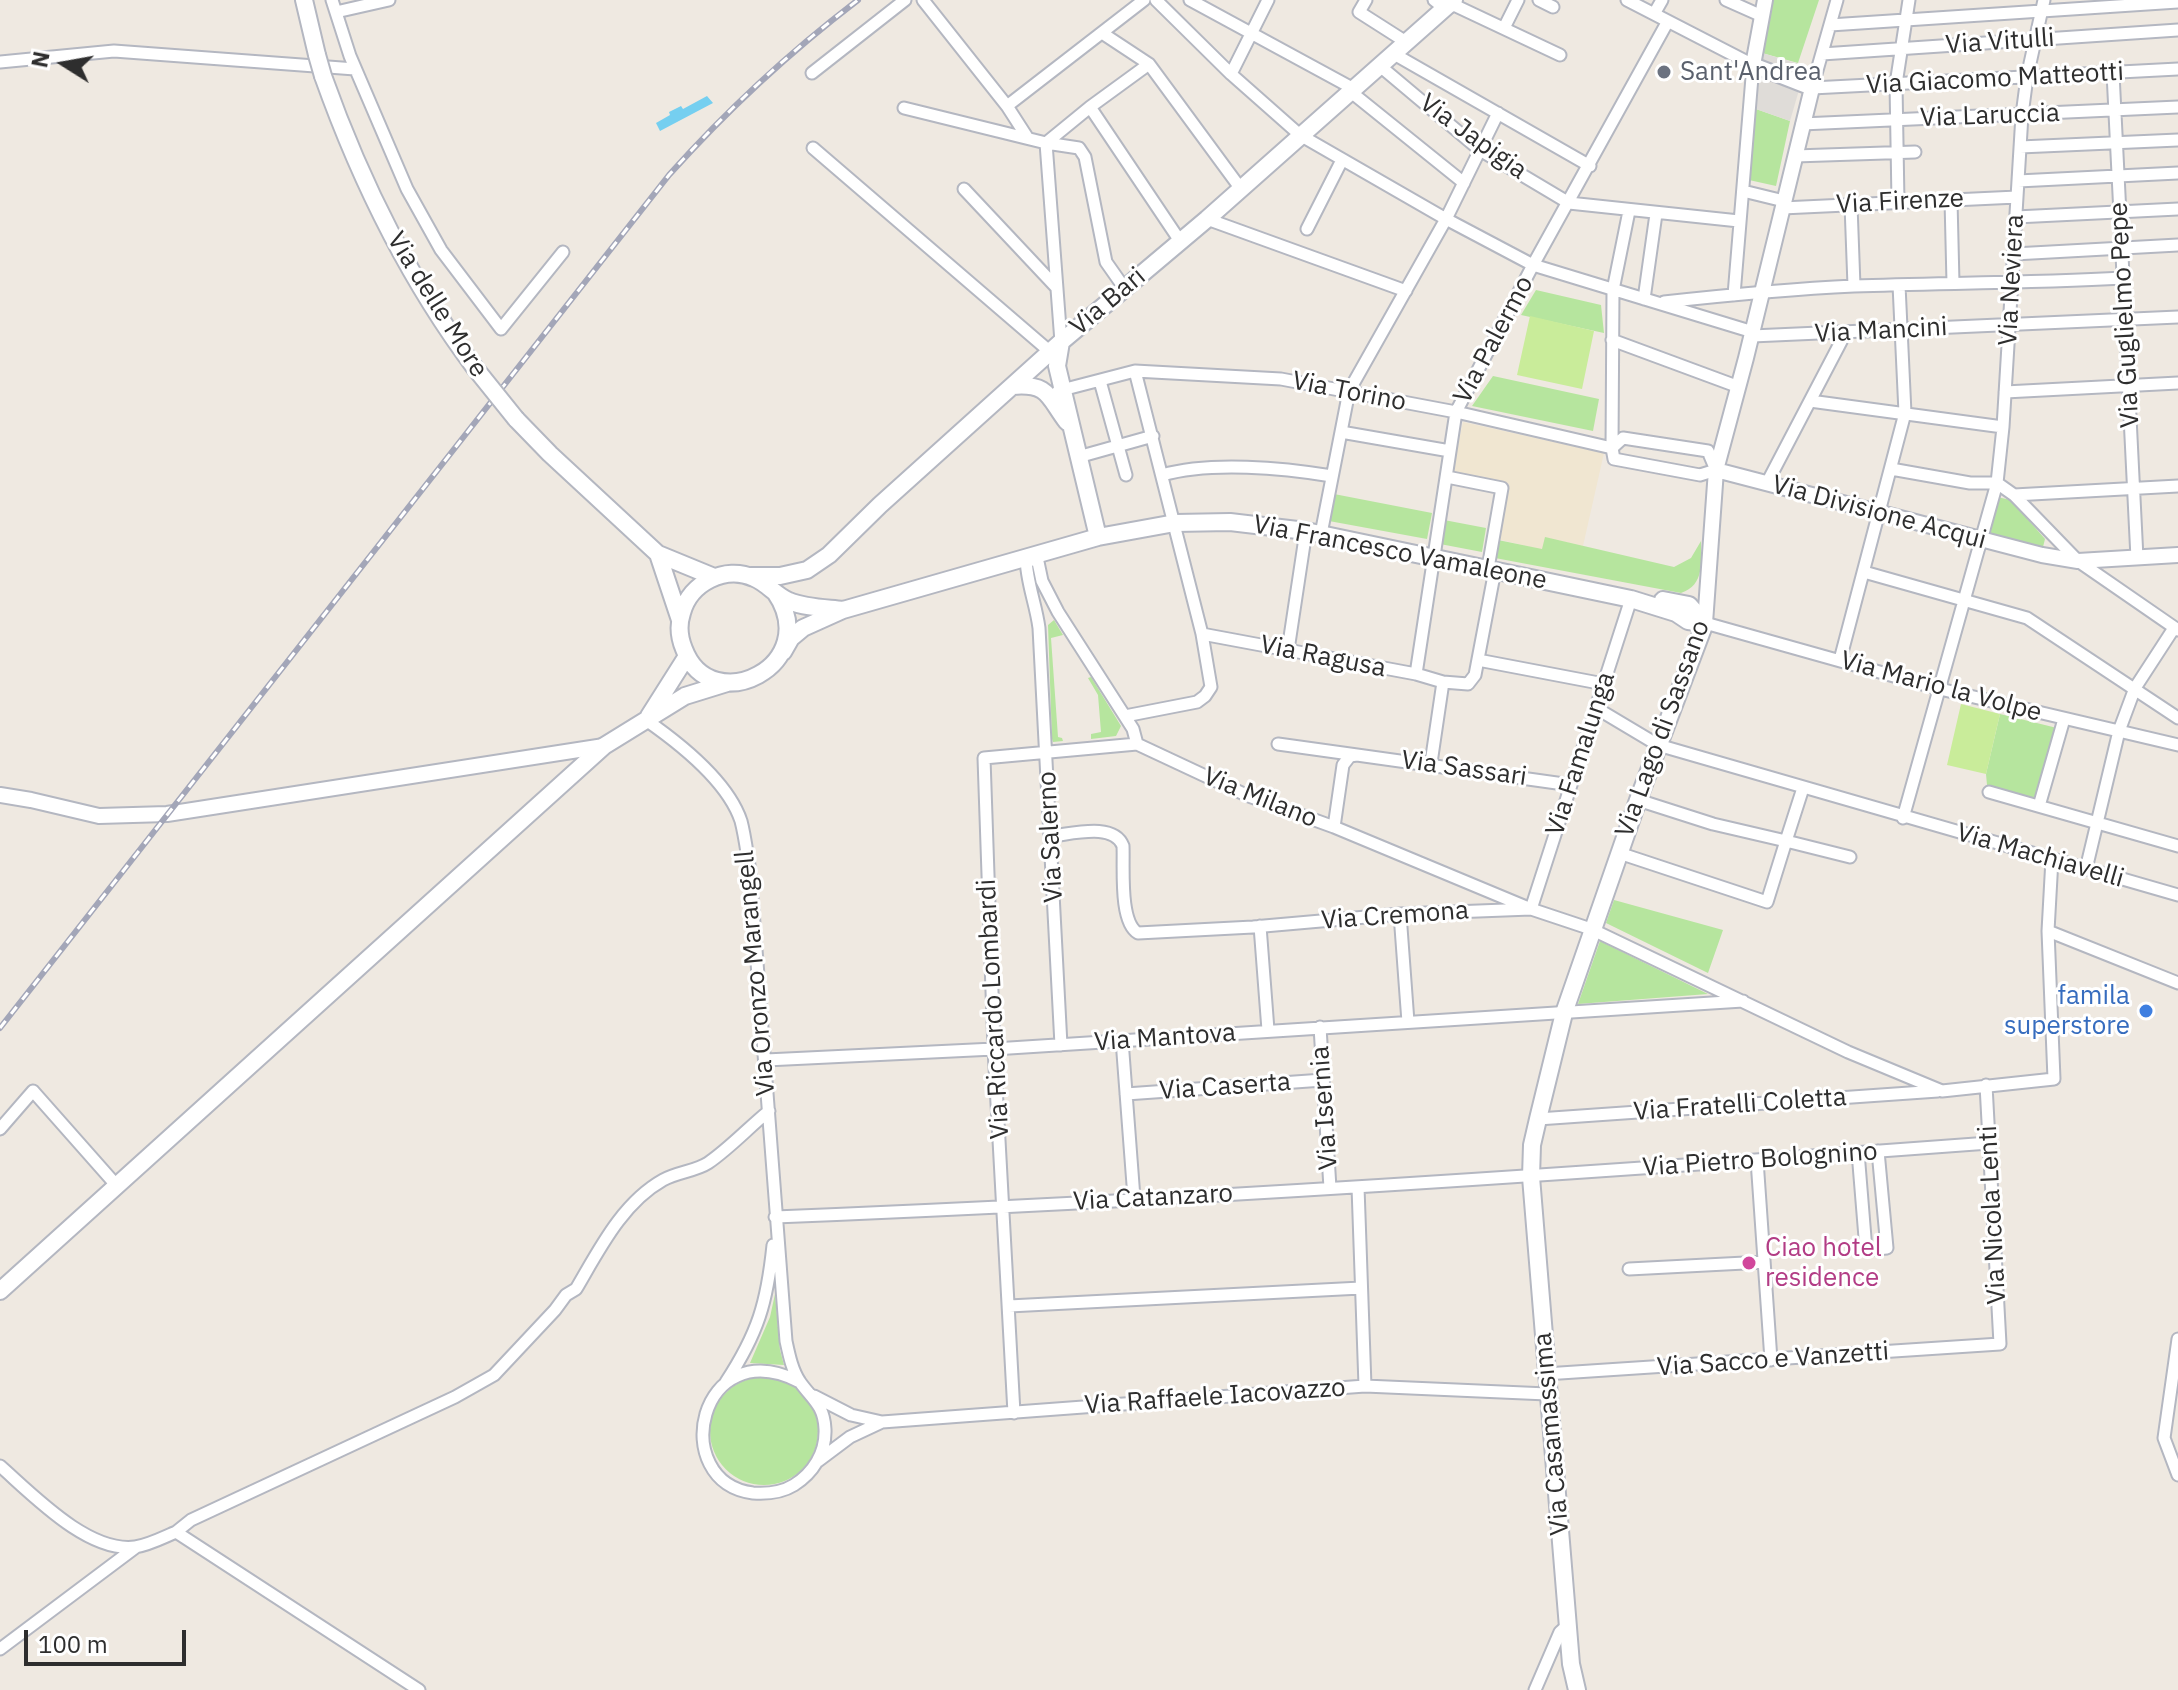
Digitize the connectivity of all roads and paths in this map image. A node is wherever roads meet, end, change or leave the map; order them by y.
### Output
1 (304, 0) edge
2 (389, 0) edge
3 (905, 0) edge
4 (923, 0) edge
5 (1144, 0) edge
6 (1156, 0) edge
7 (1268, 0) edge
8 (1366, 0) edge
9 (1518, 0) edge
10 (1539, 0) edge
11 (1627, 0) edge
12 (1662, 0) edge
13 (1726, 0) edge
14 (1765, 0) edge
15 (1837, 0) edge
16 (1909, 0) edge
17 (1195, 1) edge
18 (1446, 1) edge
19 (2178, 2) edge
20 (334, 6) edge
21 (2042, 6) edge
22 (1553, 7) dead end
23 (1654, 14) junction
24 (1762, 16) junction
25 (1668, 21) junction
26 (1905, 21) junction
27 (1830, 25) junction
28 (1504, 28) junction
29 (2178, 30) edge
30 (1102, 33) junction
31 (1251, 33) junction
32 (2034, 40) junction
33 (1400, 48) junction
34 (1900, 48) junction
35 (1822, 54) junction
36 (1560, 55) dead end
37 (0, 62) edge
38 (1149, 64) junction
39 (1380, 66) junction
40 (1757, 66) junction
41 (355, 69) junction
42 (2178, 69) edge
43 (812, 73) dead end
44 (2113, 73) junction
45 (1231, 74) junction
46 (2027, 77) junction
47 (1896, 84) junction
48 (1807, 86) junction
49 (1352, 90) junction
50 (1007, 106) junction
51 (1090, 107) junction
52 (2178, 107) edge
53 (904, 108) dead end
54 (2115, 110) junction
55 (1498, 113) junction
56 (2022, 115) junction
57 (1896, 119) junction
58 (1802, 124) junction
59 (1300, 135) junction
60 (1027, 137) junction
61 (2178, 140) edge
62 (1046, 143) junction
63 (2116, 143) junction
64 (2020, 147) junction
65 (813, 148) dead end
66 (1480, 150) junction
67 (1915, 152) dead end
68 (1898, 153) junction
69 (1795, 156) junction
70 (1342, 160) junction
71 (1590, 166) junction
72 (2178, 173) edge
73 (2118, 176) junction
74 (2018, 181) junction
75 (1464, 183) junction
76 (964, 189) dead end
77 (1241, 189) junction
78 (1743, 191) junction
79 (2017, 197) junction
80 (1951, 200) junction
81 (1898, 202) junction
82 (1569, 203) junction
83 (1783, 204) junction
84 (1851, 205) junction
85 (2178, 209) edge
86 (1629, 211) junction
87 (2120, 212) junction
88 (1656, 214) junction
89 (2016, 217) junction
90 (1207, 219) junction
91 (1446, 219) junction
92 (1739, 221) junction
93 (1307, 229) dead end
94 (1180, 241) junction
95 (2178, 245) edge
96 (2122, 248) junction
97 (563, 252) dead end
98 (2014, 254) junction
99 (1533, 265) junction
100 (2123, 278) junction
101 (1953, 283) junction
102 (2012, 284) junction
103 (1899, 285) junction
104 (1854, 286) junction
105 (1057, 288) junction
106 (1125, 289) junction
107 (1613, 290) junction
108 (1406, 291) junction
109 (1763, 291) junction
110 (1734, 295) junction
111 (1644, 299) junction
112 (1657, 303) junction
113 (2178, 317) edge
114 (2125, 319) junction
115 (2010, 325) junction
116 (1902, 330) junction
117 (1846, 332) junction
118 (1752, 334) junction
119 (1612, 340) junction
120 (1055, 367) junction
121 (1135, 371) junction
122 (1100, 381) junction
123 (2178, 383) edge
124 (2128, 385) junction
125 (1013, 386) junction
126 (1739, 387) junction
127 (1349, 391) junction
128 (2005, 392) junction
129 (1810, 401) junction
130 (1456, 412) junction
131 (1905, 413) junction
132 (2003, 427) junction
133 (1341, 432) junction
134 (1153, 436) junction
135 (1118, 446) junction
136 (1612, 448) junction
137 (1450, 451) junction
138 (1078, 457) junction
139 (1891, 469) junction
140 (1716, 470) junction
141 (1126, 475) dead end
142 (1162, 475) junction
143 (1332, 476) junction
144 (1447, 477) junction
145 (1767, 483) junction
146 (1997, 483) junction
147 (2178, 486) edge
148 (2134, 488) junction
149 (2014, 495) junction
150 (1880, 511) junction
151 (1175, 523) junction
152 (1313, 532) junction
153 (1098, 537) junction
154 (1981, 541) junction
155 (658, 554) junction
156 (2178, 555) edge
157 (1026, 557) junction
158 (1433, 557) junction
159 (2137, 558) junction
160 (2078, 561) junction
161 (1491, 569) junction
162 (1864, 572) junction
163 (751, 576) junction
164 (714, 577) junction
165 (1709, 583) junction
166 (775, 592) junction
167 (1631, 599) junction
168 (1964, 600) junction
169 (1689, 605) junction
170 (843, 610) junction
171 (1058, 612) junction
172 (680, 620) junction
173 (1705, 623) junction
174 (1039, 628) junction
175 (2176, 629) edge
176 (1202, 634) junction
177 (1288, 650) junction
178 (783, 652) junction
179 (687, 656) junction
180 (1478, 660) junction
181 (1840, 660) junction
182 (1416, 674) junction
183 (1443, 682) junction
184 (727, 683) junction
185 (1604, 684) junction
186 (2135, 688) junction
187 (1940, 689) junction
188 (1596, 708) junction
189 (1125, 716) junction
190 (2178, 718) edge
191 (2064, 719) junction
192 (646, 720) junction
193 (2119, 731) junction
194 (1137, 744) junction
195 (1278, 744) dead end
196 (1658, 745) junction
197 (2178, 745) edge
198 (604, 746) junction
199 (1047, 753) junction
200 (1357, 755) junction
201 (1431, 763) junction
202 (1571, 785) junction
203 (1803, 788) junction
204 (1989, 792) dead end
205 (0, 795) edge
206 (1638, 800) junction
207 (2039, 806) junction
208 (1903, 818) junction
209 (2096, 824) junction
210 (1334, 827) junction
211 (1051, 836) junction
212 (1786, 841) junction
213 (2178, 846) edge
214 (1619, 853) junction
215 (1850, 857) dead end
216 (2052, 859) junction
217 (2086, 869) junction
218 (2178, 895) edge
219 (1531, 909) junction
220 (1400, 914) junction
221 (1260, 926) junction
222 (1591, 929) junction
223 (2048, 931) junction
224 (2178, 983) edge
225 (1744, 1001) junction
226 (1564, 1013) junction
227 (1408, 1022) junction
228 (1320, 1027) junction
229 (1268, 1030) junction
230 (1122, 1040) junction
231 (1061, 1045) junction
232 (994, 1049) junction
233 (766, 1060) junction
234 (1323, 1080) junction
235 (1986, 1085) junction
236 (1942, 1091) junction
237 (1126, 1094) junction
238 (769, 1111) junction
239 (1538, 1119) junction
240 (0, 1129) edge
241 (1989, 1143) junction
242 (1878, 1151) junction
243 (1858, 1152) junction
244 (1757, 1160) junction
245 (1531, 1177) junction
246 (117, 1186) junction
247 (1358, 1187) junction
248 (1330, 1188) junction
249 (1134, 1198) junction
250 (1003, 1208) junction
251 (775, 1217) junction
252 (1764, 1262) junction
253 (1629, 1269) dead end
254 (1361, 1288) junction
255 (0, 1291) edge
256 (1009, 1306) junction
257 (2178, 1339) edge
258 (2000, 1344) joint
259 (1771, 1360) junction
260 (1545, 1374) junction
261 (800, 1382) junction
262 (725, 1384) junction
263 (1365, 1386) junction
264 (1547, 1394) junction
265 (814, 1396) junction
266 (1014, 1413) junction
267 (882, 1422) junction
268 (818, 1462) junction
269 (0, 1466) edge
270 (2178, 1475) edge
271 (176, 1532) junction
272 (136, 1547) junction
273 (1569, 1623) junction
274 (0, 1649) edge
275 (419, 1690) edge
276 (1535, 1690) edge
277 (1577, 1690) edge

1 - 155 main road, Via delle More, bridge
2 - 20 street
3 - 43 street
4 - 50 street
5 - 30 street
6 - 45 street, Via Mancini
7 - 31 street
8 - 33 street
9 - 28 street
10 - 22 street
11 - 23 street
12 - 23 street
13 - 24 street
14 - 24 street
15 - 27 street
16 - 26 street
17 - 31 street
18 - 28 street
18 - 33 main road, Via Bari
19 - 21 street
20 - 41 street
21 - 26 street
21 - 32 street, Via Neviera
23 - 25 street
24 - 40 street
25 - 40 street
25 - 71 street, Via Palermo
26 - 27 street
26 - 34 street
27 - 35 street
28 - 36 street
29 - 32 street, Via Vitulli
30 - 38 street
30 - 50 street
31 - 45 street
31 - 49 street
32 - 34 street, Via Vitulli
32 - 46 street, Via Neviera
33 - 39 main road, Via Bari
33 - 55 street
34 - 35 street, Via Vitulli
34 - 47 street
35 - 48 street
37 - 41 street
38 - 51 street
38 - 77 street
39 - 49 main road, Via Bari
39 - 66 street, Via Japigia
40 - 48 street
40 - 78 street
41 - 97 street
42 - 44 street, Via Giacomo Matteotti
44 - 46 street, Via Giacomo Matteotti
44 - 54 street, Via Guglielmo Pepe
45 - 59 street, Via Mancini
46 - 47 street, Via Giacomo Matteotti
46 - 56 street, Via Neviera
47 - 48 street, Via Giacomo Matteotti
47 - 57 street
48 - 58 street, Via Lago di Sassano
49 - 59 main road, Via Bari
49 - 75 street
50 - 60 street
51 - 62 street
51 - 94 street
52 - 54 street, Via Laruccia
53 - 60 street
54 - 56 street, Via Laruccia
54 - 63 street, Via Guglielmo Pepe
55 - 66 street
55 - 71 street
56 - 57 street, Via Laruccia
56 - 64 street, Via Neviera
57 - 58 street, Via Laruccia
57 - 68 street
58 - 69 street, Via Lago di Sassano
59 - 70 street, Via Mancini
59 - 77 main road, Via Bari
60 - 62 street
61 - 63 street
62 - 105 street
62 - 106 street
63 - 64 street
63 - 73 street, Via Guglielmo Pepe
64 - 74 street, Via Neviera
65 - 120 street
66 - 75 street
66 - 82 street, Via Japigia
67 - 68 street
68 - 69 street
68 - 81 street
69 - 83 street, Via Lago di Sassano
70 - 91 street, Via Mancini
70 - 93 street
71 - 82 street, Via Palermo
72 - 73 street
73 - 74 street
73 - 87 street, Via Guglielmo Pepe
74 - 79 street, Via Neviera
75 - 91 street
76 - 105 street
77 - 90 main road, Via Bari
78 - 83 street, Via Firenze
78 - 92 street
79 - 80 street, Via Firenze
79 - 89 street, Via Neviera
80 - 81 street, Via Firenze
80 - 101 street
81 - 84 street, Via Firenze
82 - 86 street
82 - 99 street, Via Palermo
83 - 84 street, Via Firenze
83 - 109 street, Via Lago di Sassano
84 - 104 street
85 - 87 street
86 - 88 street
86 - 107 street
87 - 89 street
87 - 96 street, Via Guglielmo Pepe
88 - 92 street
88 - 111 street
89 - 98 street, Via Neviera
90 - 94 main road, Via Bari
90 - 108 street
91 - 99 street, Via Mancini
91 - 108 street
92 - 110 street
94 - 106 main road, Via Bari
95 - 96 street
96 - 98 street
96 - 100 street, Via Guglielmo Pepe
98 - 102 street, Via Neviera
99 - 107 street, Via Mancini
99 - 130 street, Via Palermo
100 - 102 street
100 - 114 street, Via Guglielmo Pepe
101 - 102 street
101 - 103 street
102 - 115 street, Via Neviera
103 - 104 street
103 - 116 street
104 - 109 street
105 - 120 street
106 - 120 main road, Via Bari
107 - 111 street, Via Mancini
107 - 119 street
108 - 127 street
109 - 110 street
109 - 118 street, Via Lago di Sassano
110 - 112 street
111 - 112 street, Via Mancini
112 - 118 street, Via Mancini
113 - 114 street, Via Mancini
114 - 115 street, Via Mancini
114 - 124 street, Via Guglielmo Pepe
115 - 116 street, Via Mancini
115 - 128 street, Via Neviera
116 - 117 street, Via Mancini
116 - 131 street
117 - 118 street, Via Mancini
117 - 129 street
118 - 126 street, Via Lago di Sassano
119 - 126 street
119 - 136 street
120 - 122 street, Via Torino
120 - 125 main road, Via Bari
120 - 125 main road
120 - 138 main road
121 - 122 street, Via Torino
121 - 127 street, Via Torino
121 - 134 street
122 - 135 street
123 - 124 street
124 - 128 street
124 - 148 street, Via Guglielmo Pepe
125 - 163 main road, Via Bari
126 - 140 street, Via Lago di Sassano
127 - 130 street, Via Torino
127 - 133 street
128 - 132 street, Via Neviera
129 - 131 street
129 - 145 street
130 - 136 street, Via Torino
130 - 137 street, Via Palermo
131 - 132 street
131 - 139 street
132 - 146 street, Via Neviera
133 - 137 street
133 - 143 street
134 - 135 street
134 - 142 street
135 - 138 street
135 - 141 street
136 - 140 street
136 - 140 street
137 - 144 street, Via Palermo
138 - 153 main road
139 - 146 street
139 - 150 street
140 - 145 street, Via Divisione Acqui
140 - 165 street, Via Lago di Sassano
142 - 143 street
142 - 151 street
143 - 152 street
144 - 158 street, Via Palermo
144 - 161 street
145 - 150 street, Via Divisione Acqui
146 - 149 street
146 - 154 street, Via Neviera
147 - 148 street
148 - 149 street
148 - 159 street, Via Guglielmo Pepe
149 - 160 street
150 - 154 street, Via Divisione Acqui
150 - 162 street
151 - 152 main road, Via Francesco Vamaleone
151 - 153 main road, Via Francesco Vamaleone
151 - 176 street
152 - 158 main road, Via Francesco Vamaleone
152 - 177 street
153 - 157 main road, Via Francesco Vamaleone
154 - 160 street, Via Divisione Acqui
154 - 168 street, Via Neviera
155 - 164 main road
155 - 172 main road
156 - 159 street, Via Divisione Acqui
157 - 170 main road, Via Francesco Vamaleone
157 - 171 street
157 - 174 street, Via Salerno
158 - 161 main road, Via Francesco Vamaleone
158 - 182 street, Via Palermo
159 - 160 street, Via Divisione Acqui
160 - 175 street
161 - 167 main road, Via Francesco Vamaleone
161 - 180 street
162 - 168 street
162 - 181 street
163 - 164 main road
163 - 166 main road
164 - 172 main road
165 - 169 street
165 - 173 street, Via Lago di Sassano
166 - 170 main road
166 - 178 main road
167 - 169 main road
167 - 173 main road
167 - 185 street, Via Famalunga
168 - 186 street
168 - 187 street, Via Neviera
169 - 173 main road
170 - 178 main road, Via Francesco Vamaleone
171 - 174 street
171 - 189 street
172 - 179 main road
173 - 181 street, Via Mario la Volpe
173 - 196 main road, Via Lago di Sassano
174 - 199 street, Via Salerno
175 - 186 street
176 - 177 street, Via Ragusa
176 - 189 street
177 - 182 street, Via Ragusa
178 - 184 main road
179 - 184 main road
179 - 192 main road
180 - 183 street
180 - 185 street
181 - 187 street, Via Mario la Volpe
182 - 183 street, Via Ragusa
183 - 201 street
184 - 192 main road
185 - 188 street, Via Famalunga
186 - 190 street
186 - 193 street
187 - 191 street, Via Mario la Volpe
187 - 208 street, Via Neviera
188 - 196 street, Via Machiavelli
188 - 202 street, Via Famalunga
189 - 194 street
191 - 193 street, Via Mario la Volpe
191 - 207 street
192 - 198 main road
192 - 233 street, Via Oronzo Marangell
193 - 197 street, Via Mario la Volpe
193 - 209 street
194 - 199 street, Via Riccardo Lombardi
194 - 210 street, Via Milano
195 - 200 street, Via Sassari
196 - 203 street, Via Machiavelli
196 - 206 main road, Via Lago di Sassano
198 - 205 street
198 - 246 main road
199 - 211 street, Via Salerno
199 - 232 street, Via Riccardo Lombardi
200 - 201 street, Via Sassari
200 - 210 street
201 - 202 street, Via Sassari
202 - 219 street, Via Famalunga
203 - 208 street, Via Machiavelli
203 - 212 street
204 - 207 street
206 - 212 street
206 - 214 main road, Via Lago di Sassano
207 - 209 street
208 - 216 street, Via Machiavelli
209 - 213 street
209 - 217 street
210 - 219 street, Via Milano
211 - 221 street, Via Cremona
211 - 231 street, Via Salerno
212 - 214 street
212 - 215 street
214 - 222 main road, Via Lago di Sassano
216 - 217 street, Via Machiavelli
216 - 223 street
217 - 218 street, Via Machiavelli
219 - 220 street, Via Cremona
219 - 222 street, Via Milano
220 - 221 street, Via Cremona
220 - 227 street
221 - 229 street
222 - 225 street, Via Milano
222 - 226 main road, Via Lago di Sassano
223 - 224 street
223 - 235 street, Via Fratelli Coletta
225 - 226 street, Via Mantova
225 - 236 street, Via Milano
226 - 227 street, Via Mantova
226 - 239 main road, Via Lago di Sassano
227 - 228 street, Via Mantova
228 - 229 street, Via Mantova
228 - 234 street, Via Isernia
229 - 230 street, Via Mantova
230 - 231 street, Via Mantova
230 - 237 street
231 - 232 street, Via Mantova
232 - 233 street, Via Mantova
232 - 250 street, Via Riccardo Lombardi
233 - 238 street, Via Oronzo Marangell
234 - 237 street, Via Caserta
234 - 248 street, Via Isernia
235 - 236 street, Via Fratelli Coletta
235 - 241 street, Via Nicola Lenti
236 - 239 street, Via Fratelli Coletta
237 - 249 street
238 - 251 street, Via Oronzo Marangell
238 - 271 street
239 - 245 main road, Via Lago di Sassano
240 - 246 street
241 - 242 street, Via Pietro Bolognino
241 - 258 street, Via Nicola Lenti
242 - 243 street, Via Pietro Bolognino
242 - 243 street
243 - 244 street, Via Pietro Bolognino
244 - 245 street, Via Pietro Bolognino
244 - 252 street
245 - 247 street, Via Catanzaro
245 - 260 main road, Via Casamassima
246 - 255 main road
247 - 248 street, Via Catanzaro
247 - 254 street
248 - 249 street, Via Catanzaro
249 - 250 street, Via Catanzaro
250 - 251 street, Via Catanzaro
250 - 256 street, Via Riccardo Lombardi
251 - 261 street
251 - 262 street
252 - 253 street
252 - 259 street
254 - 256 street
254 - 263 street
256 - 266 street, Via Riccardo Lombardi
257 - 270 street
258 - 259 street, Via Sacco e Vanzetti
259 - 260 street, Via Sacco e Vanzetti
260 - 264 main road, Via Casamassima
261 - 262 street
261 - 265 street
262 - 268 street
263 - 264 street, Via Raffaele Iacovazzo
263 - 266 street, Via Raffaele Iacovazzo
264 - 273 main road, Via Casamassima
265 - 267 street
265 - 268 street
266 - 267 street, Via Raffaele Iacovazzo
267 - 268 street
269 - 272 street
271 - 272 street
271 - 275 street
272 - 274 street
273 - 276 street
273 - 277 main road, Via Casamassima

